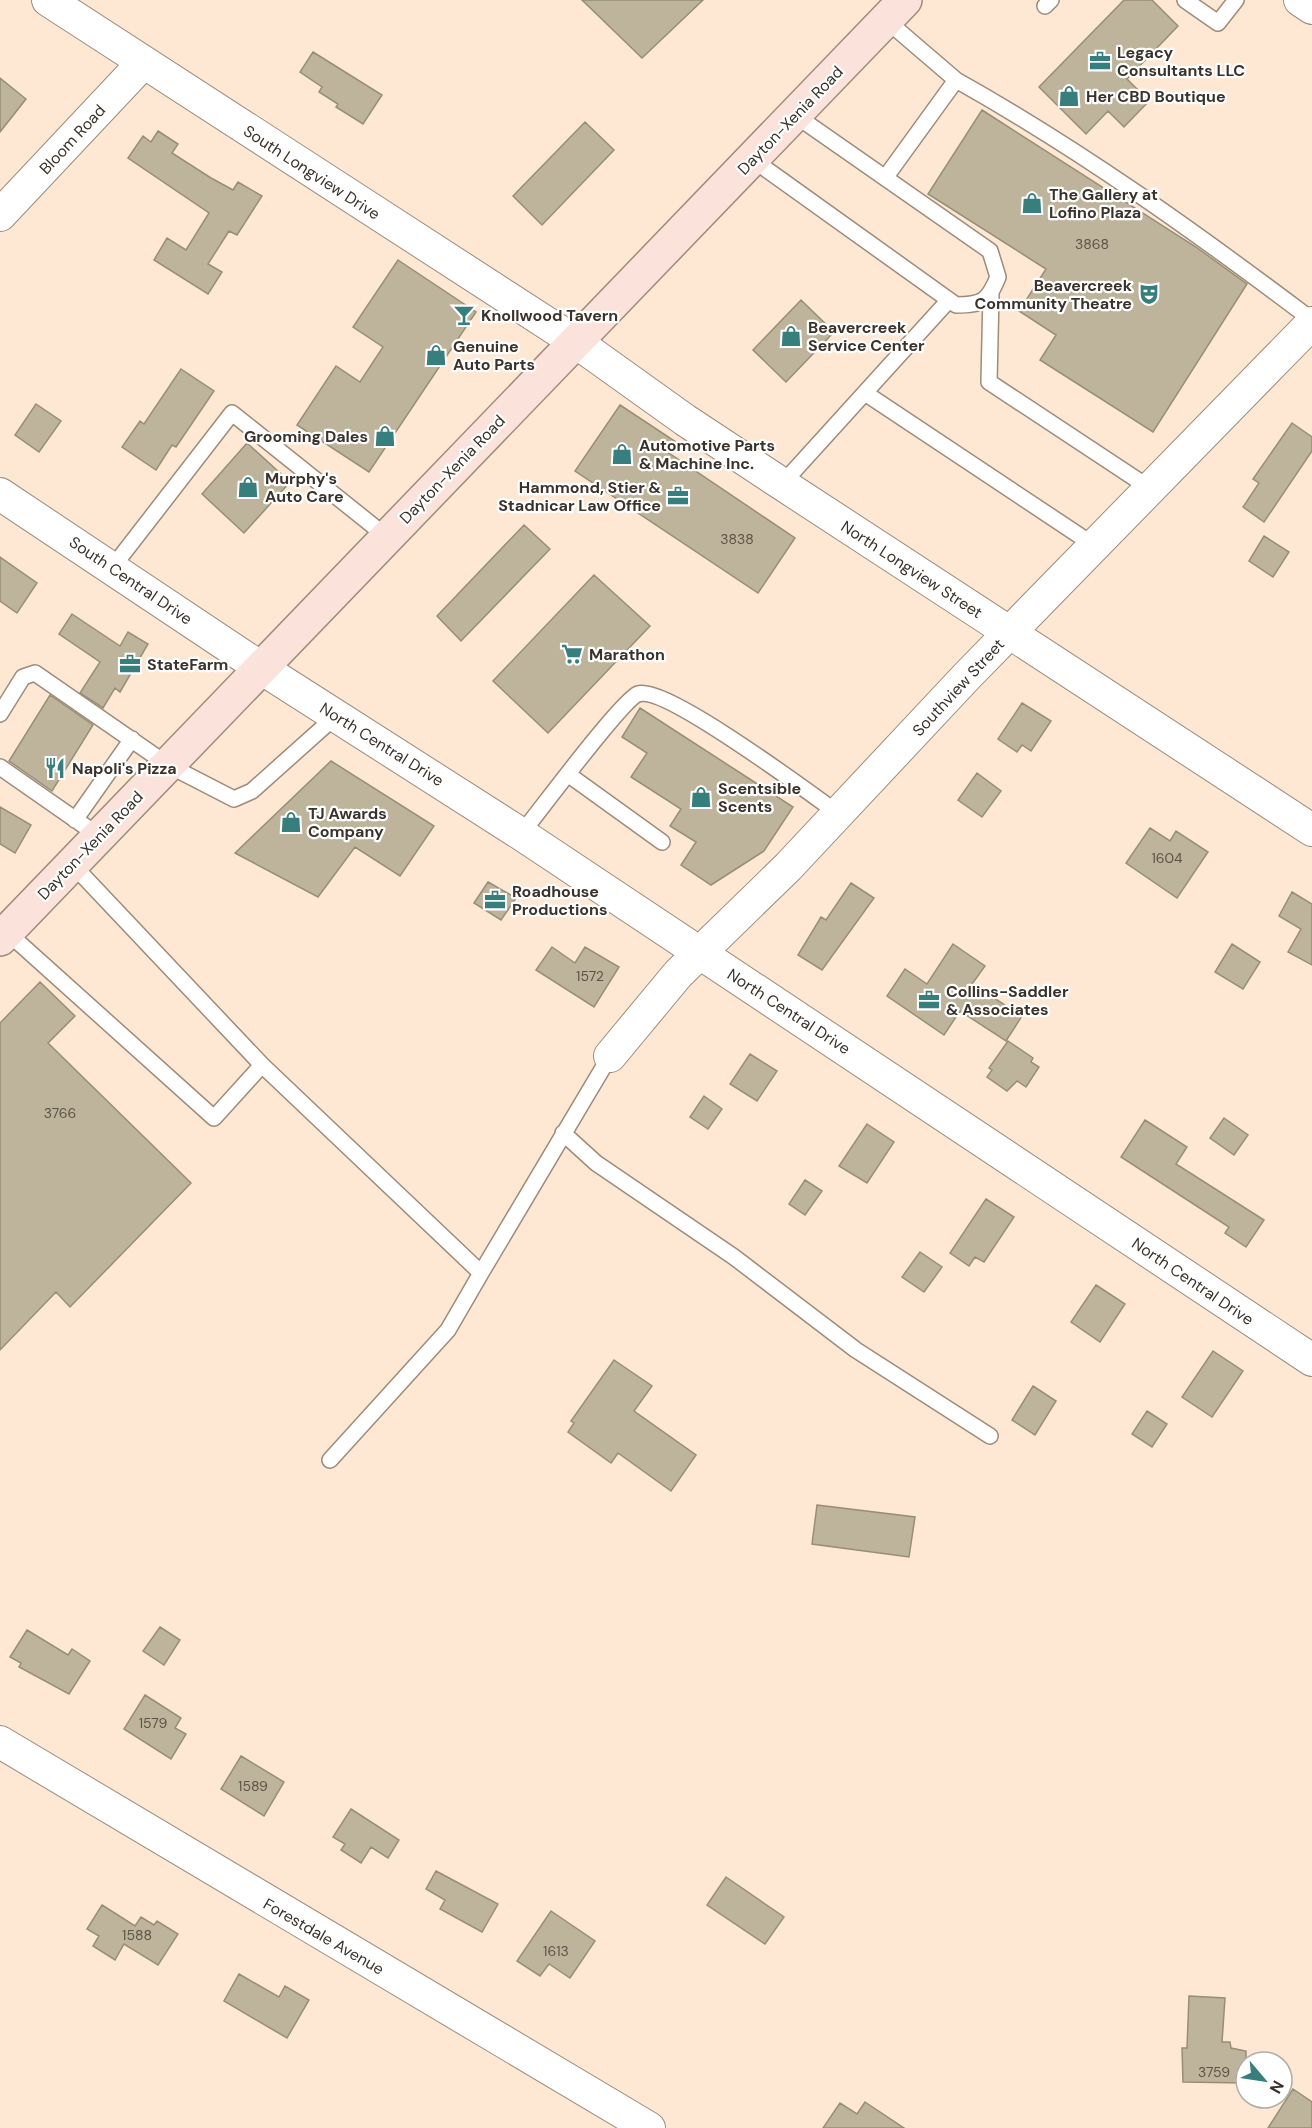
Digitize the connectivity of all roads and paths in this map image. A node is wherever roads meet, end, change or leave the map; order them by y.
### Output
1 (48, 0) edge
2 (1185, 0) edge
3 (1236, 0) edge
4 (1300, 0) edge
5 (1312, 8) edge
6 (895, 10) edge
7 (143, 63) junction
8 (956, 80) junction
9 (795, 115) junction
10 (752, 159) junction
11 (885, 178) junction
12 (0, 215) edge
13 (991, 294) junction
14 (949, 300) junction
15 (1312, 321) edge
16 (576, 342) junction
17 (865, 393) junction
18 (782, 484) junction
19 (1151, 489) junction
20 (0, 494) edge
21 (387, 537) junction
22 (1095, 546) junction
23 (112, 568) junction
24 (1010, 632) junction
25 (261, 668) junction
26 (0, 714) edge
27 (337, 715) junction
28 (132, 739) junction
29 (168, 765) junction
30 (0, 767) edge
31 (569, 775) junction
32 (839, 814) junction
33 (87, 828) junction
34 (1312, 830) edge
35 (521, 834) junction
36 (662, 842) dead end
37 (72, 864) junction
38 (3, 935) edge
39 (701, 953) junction
40 (610, 1056) joint
41 (262, 1065) junction
42 (562, 1133) junction
43 (481, 1273) junction
44 (1312, 1360) edge
45 (990, 1436) dead end
46 (330, 1460) dead end
47 (0, 1742) edge
48 (649, 2128) edge

1 - 7 street, South Longview Drive
2 - 3 lane
4 - 5 street
6 - 8 lane
6 - 9 main road, Dayton-Xenia Road
7 - 12 street, Bloom Road
7 - 16 street, South Longview Drive
8 - 11 lane
8 - 15 lane
9 - 10 main road, Dayton-Xenia Road
9 - 11 lane
10 - 14 lane
10 - 16 main road, Dayton-Xenia Road
11 - 13 lane
13 - 14 lane
13 - 19 lane
14 - 17 lane
15 - 19 street, Southview Street
16 - 18 street, North Longview Street
16 - 21 main road, Dayton-Xenia Road
17 - 18 lane
17 - 22 lane
18 - 24 street, North Longview Street
19 - 22 street, Southview Street
20 - 23 street, South Central Drive
21 - 23 lane
21 - 25 main road, Dayton-Xenia Road
22 - 24 street, Southview Street
23 - 25 street, South Central Drive
24 - 32 street, Southview Street
24 - 34 street, North Longview Street
25 - 27 street, North Central Drive
25 - 29 main road, Dayton-Xenia Road
26 - 28 lane
27 - 29 lane
27 - 35 street, North Central Drive
28 - 29 lane
28 - 33 lane
29 - 33 main road, Dayton-Xenia Road
30 - 33 lane
31 - 32 lane
31 - 35 lane
31 - 36 lane
32 - 39 street, Southview Street
33 - 37 main road, Dayton-Xenia Road
35 - 39 street, North Central Drive
37 - 38 main road, Dayton-Xenia Road
37 - 41 lane
38 - 41 lane
39 - 40 street, Southview Street
39 - 44 street, North Central Drive
40 - 42 lane
41 - 43 lane
42 - 43 lane
42 - 45 lane
43 - 46 lane
47 - 48 street, Forestdale Avenue

